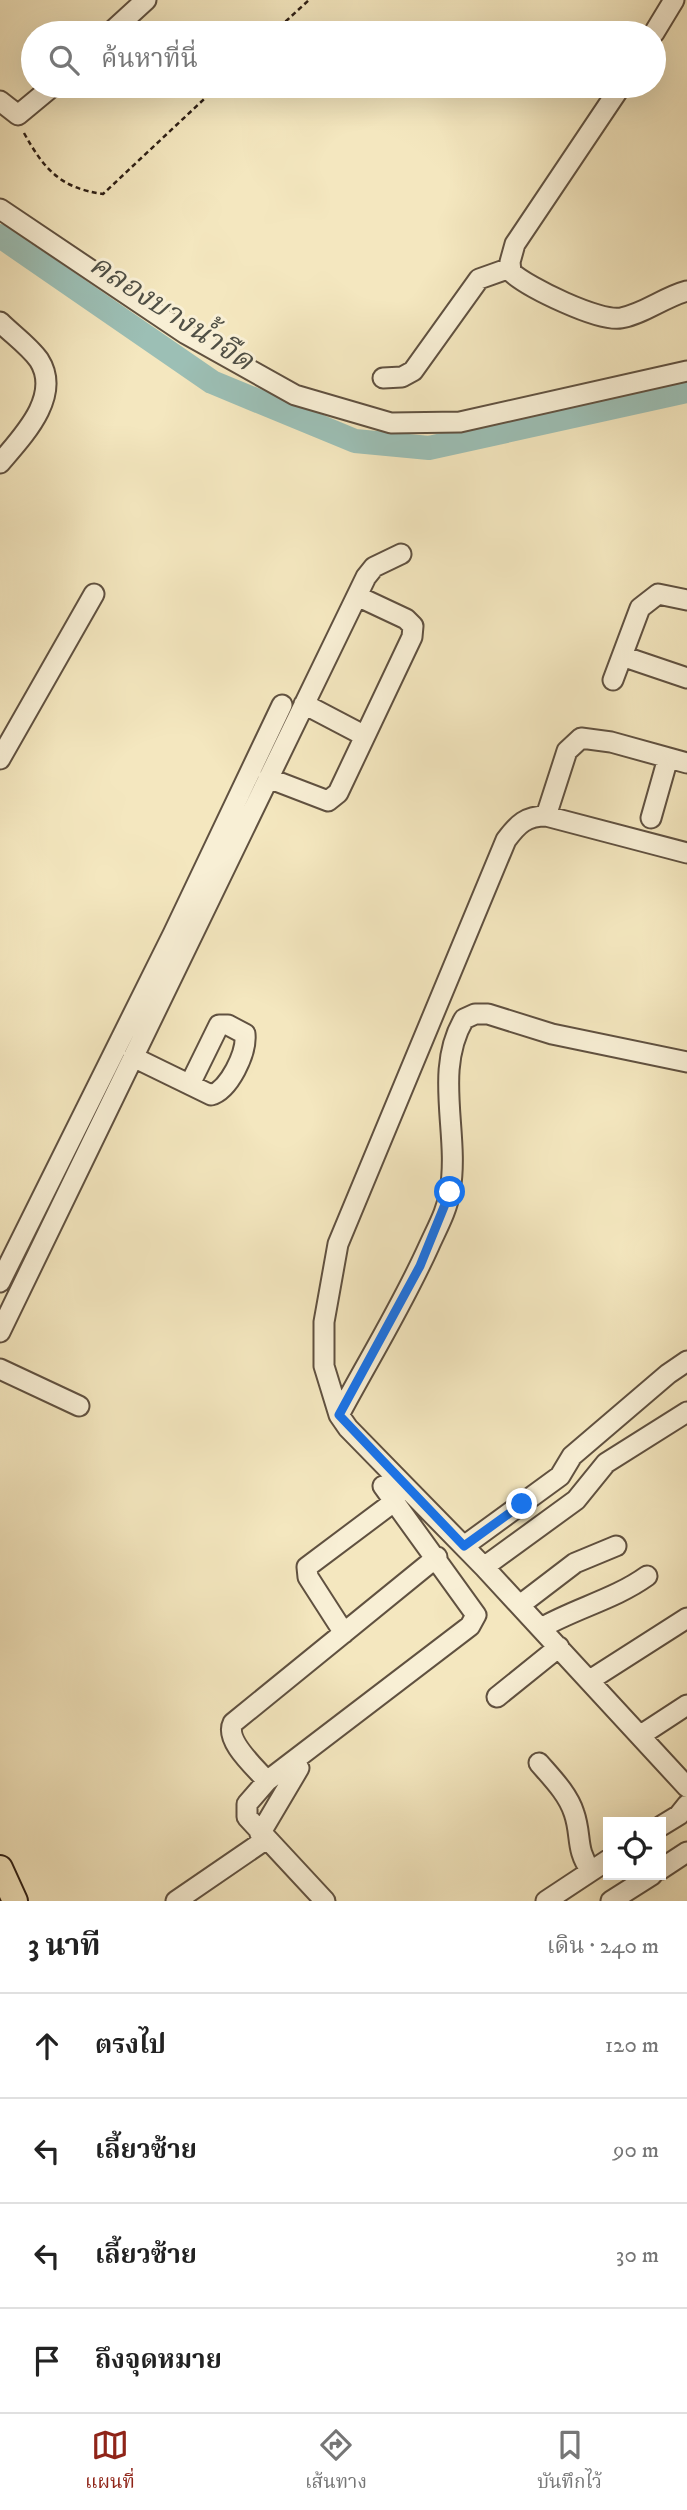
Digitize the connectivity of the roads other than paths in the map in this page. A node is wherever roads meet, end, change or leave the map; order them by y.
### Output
1 (674, 0) edge
2 (143, 1) edge
3 (122, 21) edge
4 (661, 21) edge
5 (38, 98) edge
6 (613, 98) edge
7 (0, 101) edge
8 (0, 209) edge
9 (510, 268) junction
10 (687, 291) edge
11 (0, 322) edge
12 (687, 371) edge
13 (383, 378) dead end
14 (0, 463) edge
15 (401, 554) dead end
16 (94, 594) dead end
17 (357, 596) junction
18 (687, 600) edge
19 (622, 656) junction
20 (685, 671) edge
21 (613, 681) dead end
22 (282, 705) dead end
23 (304, 705) junction
24 (365, 736) junction
25 (0, 760) edge
26 (678, 761) edge
27 (268, 778) junction
28 (546, 816) junction
29 (651, 818) dead end
30 (687, 853) edge
31 (133, 1057) junction
32 (687, 1062) edge
33 (190, 1084) dead end
34 (5, 1262) edge
35 (0, 1282) edge
36 (0, 1332) edge
37 (687, 1361) edge
38 (0, 1369) edge
39 (79, 1406) dead end
40 (687, 1412) edge
41 (339, 1415) junction
42 (464, 1546) junction
43 (616, 1546) dead end
44 (437, 1557) junction
45 (484, 1567) junction
46 (647, 1576) dead end
47 (520, 1605) junction
48 (687, 1618) edge
49 (541, 1628) junction
50 (344, 1633) junction
51 (559, 1647) junction
52 (590, 1680) junction
53 (497, 1698) dead end
54 (687, 1705) edge
55 (641, 1735) junction
56 (539, 1763) dead end
57 (299, 1768) dead end
58 (267, 1782) junction
59 (687, 1787) edge
60 (687, 1805) edge
61 (666, 1823) edge
62 (263, 1837) junction
63 (687, 1853) edge
64 (603, 1863) edge
65 (666, 1866) edge
66 (0, 1868) edge
67 (591, 1871) junction
68 (644, 1880) edge
69 (15, 1901) edge
70 (176, 1901) edge
71 (325, 1901) edge
72 (546, 1901) edge
73 (611, 1901) edge

1 - 4 street
2 - 3 street
5 - 7 street
6 - 9 street
8 - 12 street
9 - 10 street
9 - 13 street
11 - 14 street
15 - 17 street
16 - 25 street
17 - 23 street
17 - 24 street
18 - 19 street
19 - 20 street
19 - 21 street
22 - 34 street
23 - 24 street
23 - 27 street
24 - 27 street
26 - 28 street
26 - 29 street
27 - 31 street
28 - 30 street
28 - 41 street
31 - 33 street
31 - 36 street
32 - 41 street
34 - 35 street
37 - 42 street
38 - 39 street
40 - 45 street
41 - 42 street
42 - 45 street
43 - 47 street
44 - 50 street
44 - 50 street
44 - 58 street
45 - 47 street
46 - 49 street
47 - 49 street
48 - 52 street
49 - 51 street
50 - 58 street
51 - 52 street
51 - 53 street
52 - 55 street
54 - 55 street
55 - 59 street
56 - 67 street
57 - 62 street
58 - 62 street
60 - 61 street
62 - 70 street
62 - 71 street
63 - 65 street
64 - 67 street
66 - 69 main road
67 - 72 street
68 - 73 street

